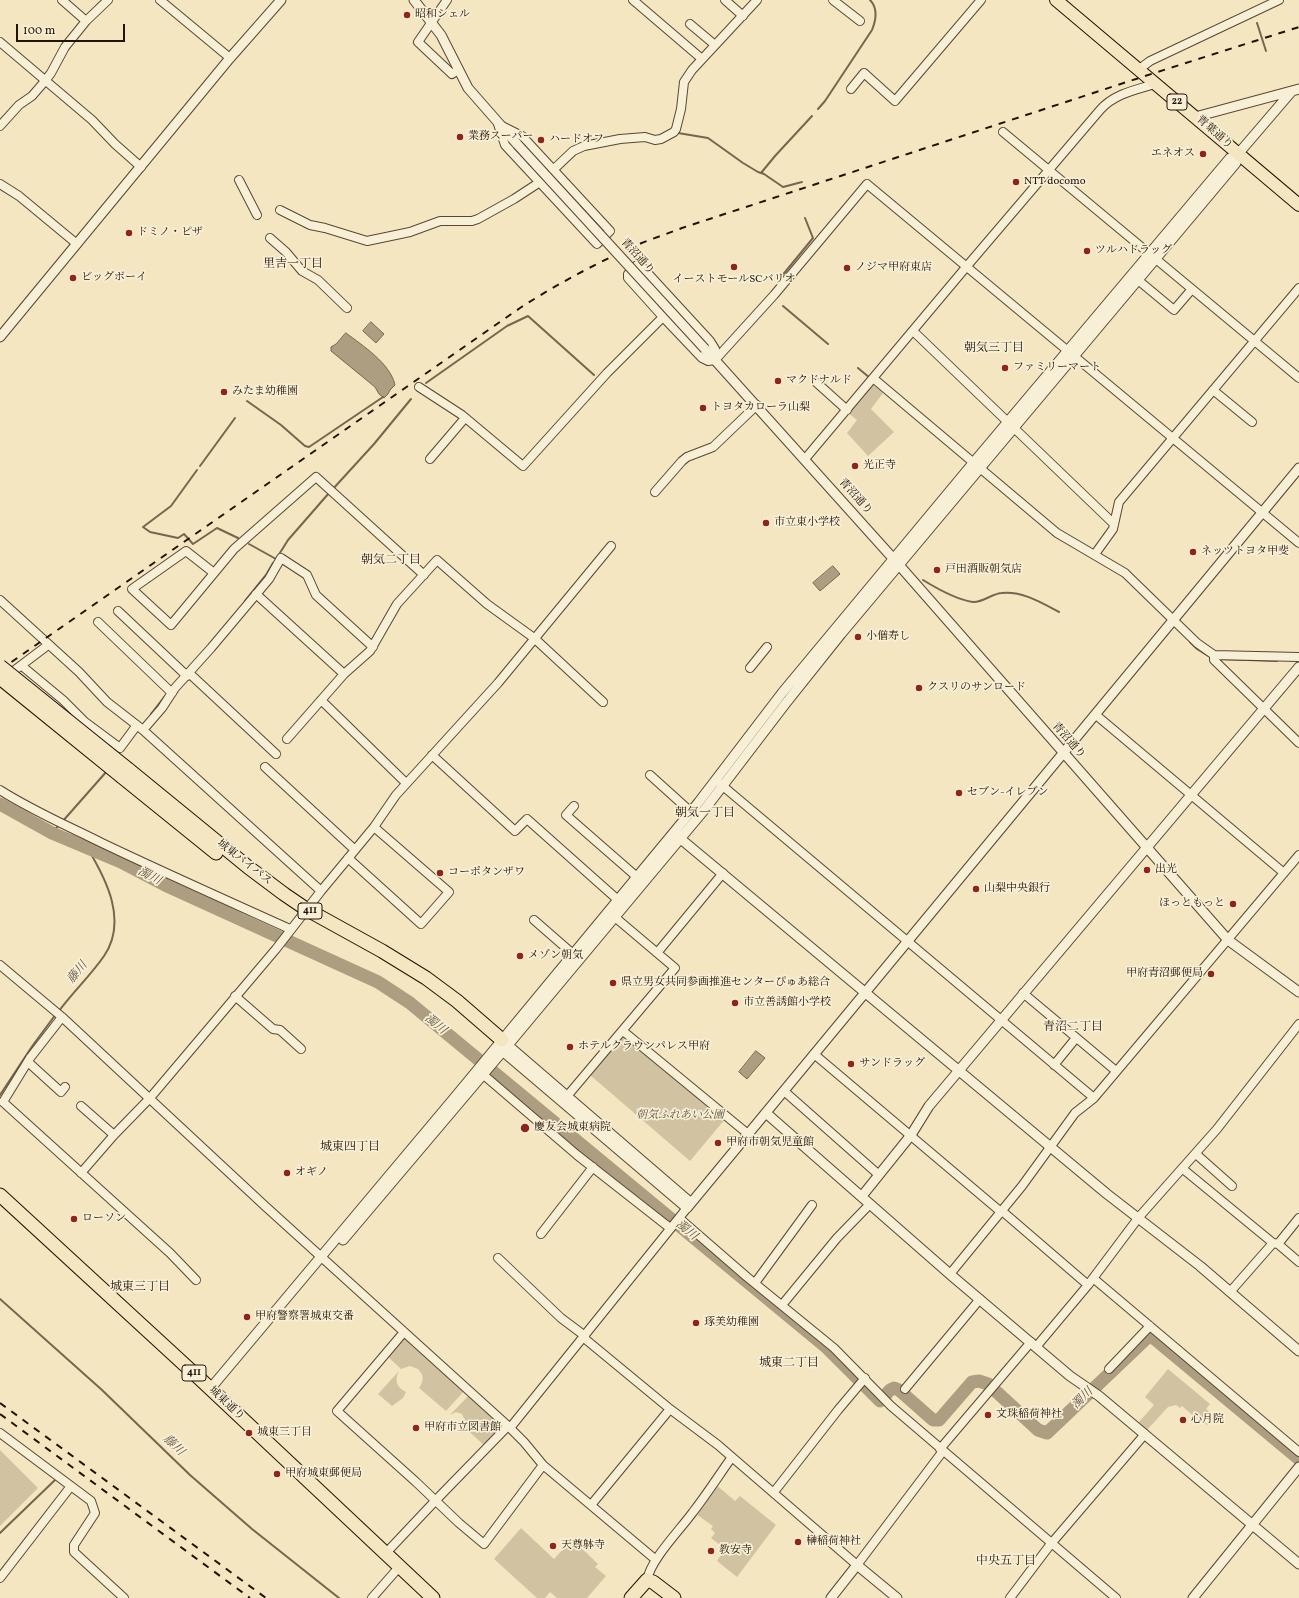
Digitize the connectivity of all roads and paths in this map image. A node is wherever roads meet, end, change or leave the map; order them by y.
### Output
1 (62, 0) edge
2 (108, 0) edge
3 (160, 0) edge
4 (280, 0) edge
5 (414, 0) edge
6 (447, 0) edge
7 (633, 0) edge
8 (725, 0) edge
9 (757, 0) edge
10 (833, 0) edge
11 (981, 0) edge
12 (1279, 0) edge
13 (1059, 1) edge
14 (744, 16) junction
15 (86, 21) junction
16 (432, 21) junction
17 (860, 21) dead end
18 (690, 24) dead end
19 (0, 42) edge
20 (715, 45) junction
21 (230, 58) junction
22 (702, 59) junction
23 (458, 70) junction
24 (1138, 70) junction
25 (45, 81) junction
26 (1155, 84) junction
27 (850, 89) dead end
28 (1296, 90) edge
29 (1195, 117) junction
30 (498, 124) junction
31 (0, 126) edge
32 (1003, 132) dead end
33 (1238, 154) junction
34 (141, 167) junction
35 (553, 170) junction
36 (1049, 170) junction
37 (239, 180) dead end
38 (540, 182) junction
39 (0, 184) edge
40 (1299, 205) edge
41 (280, 210) dead end
42 (257, 215) dead end
43 (270, 238) dead end
44 (77, 244) junction
45 (1152, 256) junction
46 (967, 266) junction
47 (1138, 280) junction
48 (1299, 288) edge
49 (1192, 290) junction
50 (347, 308) dead end
51 (663, 317) junction
52 (913, 331) junction
53 (0, 337) edge
54 (1254, 341) junction
55 (1071, 353) junction
56 (715, 360) junction
57 (873, 378) junction
58 (1299, 378) edge
59 (817, 383) dead end
60 (419, 387) dead end
61 (1213, 390) junction
62 (757, 405) junction
63 (847, 410) junction
64 (466, 418) junction
65 (1252, 422) dead end
66 (1011, 425) junction
67 (1173, 438) junction
68 (430, 459) dead end
69 (805, 459) junction
70 (977, 465) junction
71 (1299, 468) edge
72 (655, 492) dead end
73 (1262, 512) junction
74 (1114, 524) junction
75 (1299, 543) edge
76 (611, 546) dead end
77 (1095, 554) junction
78 (896, 562) junction
79 (214, 573) junction
80 (424, 575) junction
81 (256, 594) junction
82 (0, 600) edge
83 (118, 611) dead end
84 (1173, 621) junction
85 (98, 622) dead end
86 (534, 638) junction
87 (48, 645) junction
88 (373, 647) junction
89 (767, 647) dead end
90 (1214, 657) junction
91 (1299, 657) edge
92 (0, 666) edge
93 (22, 666) junction
94 (1299, 667) edge
95 (750, 668) dead end
96 (188, 674) junction
97 (344, 674) junction
98 (0, 679) edge
99 (172, 694) junction
100 (321, 700) junction
101 (603, 702) dead end
102 (1264, 709) junction
103 (1096, 715) junction
104 (140, 728) junction
105 (287, 739) dead end
106 (1299, 743) edge
107 (1063, 753) junction
108 (276, 754) dead end
109 (432, 755) junction
110 (265, 767) dead end
111 (125, 773) junction
112 (650, 775) dead end
113 (406, 783) junction
114 (720, 783) junction
115 (0, 790) edge
116 (1191, 796) junction
117 (574, 806) dead end
118 (691, 812) junction
119 (374, 827) junction
120 (677, 835) junction
121 (1147, 849) junction
122 (355, 850) junction
123 (1299, 855) edge
124 (348, 858) junction
125 (723, 873) junction
126 (1284, 873) junction
127 (637, 877) junction
128 (321, 891) junction
129 (618, 900) junction
130 (304, 912) junction
131 (611, 914) junction
132 (534, 920) dead end
133 (290, 930) junction
134 (1228, 940) junction
135 (908, 941) junction
136 (657, 953) junction
137 (573, 954) junction
138 (0, 965) edge
139 (866, 992) junction
140 (1299, 992) edge
141 (1024, 993) junction
142 (235, 996) junction
143 (61, 1017) junction
144 (1001, 1020) junction
145 (1299, 1024) edge
146 (622, 1031) junction
147 (1076, 1038) junction
148 (301, 1049) dead end
149 (499, 1050) junction
150 (814, 1054) junction
151 (28, 1062) junction
152 (1054, 1065) junction
153 (959, 1070) junction
154 (1116, 1071) junction
155 (480, 1072) junction
156 (65, 1087) dead end
157 (784, 1091) junction
158 (3, 1098) edge
159 (150, 1098) junction
160 (1094, 1098) junction
161 (565, 1099) junction
162 (81, 1106) dead end
163 (766, 1113) junction
164 (748, 1134) junction
165 (114, 1135) junction
166 (911, 1135) junction
167 (1051, 1146) junction
168 (1196, 1154) junction
169 (593, 1167) junction
170 (1183, 1169) junction
171 (81, 1173) junction
172 (879, 1175) junction
173 (1232, 1186) dead end
174 (0, 1195) edge
175 (862, 1196) junction
176 (870, 1204) junction
177 (812, 1205) dead end
178 (689, 1206) junction
179 (1002, 1211) junction
180 (678, 1218) junction
181 (1139, 1218) junction
182 (1299, 1218) edge
183 (670, 1228) junction
184 (541, 1234) dead end
185 (1275, 1244) junction
186 (323, 1258) junction
187 (498, 1258) dead end
188 (1299, 1262) edge
189 (950, 1274) junction
190 (1093, 1278) junction
191 (196, 1280) dead end
192 (754, 1283) junction
193 (1088, 1285) junction
194 (1230, 1292) junction
195 (980, 1299) junction
196 (782, 1305) junction
197 (1150, 1326) junction
198 (404, 1332) junction
199 (584, 1337) junction
200 (1034, 1344) junction
201 (1299, 1350) edge
202 (1109, 1369) dead end
203 (865, 1378) junction
204 (905, 1389) dead end
205 (212, 1391) junction
206 (670, 1409) junction
207 (509, 1427) junction
208 (0, 1433) edge
209 (1145, 1434) junction
210 (941, 1450) junction
211 (1299, 1452) edge
212 (732, 1457) junction
213 (543, 1465) junction
214 (1299, 1467) edge
215 (71, 1486) junction
216 (774, 1492) junction
217 (436, 1500) junction
218 (591, 1505) junction
219 (1252, 1526) junction
220 (1052, 1544) junction
221 (386, 1554) junction
222 (656, 1560) junction
223 (1299, 1564) edge
224 (857, 1565) junction
225 (400, 1566) junction
226 (0, 1578) edge
227 (647, 1580) junction
228 (124, 1598) edge
229 (372, 1598) edge
230 (433, 1598) edge
231 (631, 1598) edge
232 (674, 1598) edge
233 (831, 1598) edge
234 (897, 1598) edge
235 (1010, 1598) edge
236 (1116, 1598) edge
237 (1193, 1598) edge

1 - 15 street
2 - 15 street
3 - 21 street
4 - 21 street
5 - 16 street, 青沼通り
6 - 16 street
7 - 22 street
8 - 14 street
9 - 14 street
10 - 17 street
11 - 27 street
12 - 24 street
13 - 24 main road, 青葉通り / 22
14 - 20 street
15 - 25 street
16 - 23 street, 青沼通り
16 - 23 street
18 - 20 street
19 - 25 street
20 - 22 street
21 - 34 street
22 - 35 street
23 - 30 street, 青沼通り
24 - 26 main road, 青葉通り / 22
25 - 31 street
25 - 34 street
26 - 29 main road, 青葉通り / 22
26 - 36 street
28 - 29 street
28 - 33 street
29 - 33 main road, 青葉通り / 22
30 - 35 street
30 - 38 street
30 - 56 street, 青沼通り, bridge
32 - 36 street
33 - 40 main road, 青葉通り / 22
33 - 45 street
34 - 44 street
35 - 38 street
36 - 45 street
36 - 46 street
37 - 42 street
38 - 41 street
39 - 44 street
43 - 50 street
44 - 53 street
45 - 47 street
45 - 49 street
45 - 55 street
46 - 52 street
46 - 55 street
46 - 56 street
47 - 49 street
47 - 55 street
48 - 54 street
49 - 54 street
51 - 56 street
51 - 56 street
51 - 64 street
52 - 57 street
52 - 66 street
54 - 58 street
54 - 61 street
55 - 66 street
55 - 67 street
56 - 62 street, 青沼通り
57 - 63 street
57 - 70 street
59 - 63 street
60 - 64 street
61 - 65 street
61 - 67 street
62 - 69 street, 青沼通り
62 - 72 street
63 - 69 street
64 - 68 street
66 - 70 street
66 - 74 street
67 - 73 street
67 - 74 street
69 - 78 street, 青沼通り
70 - 77 street
70 - 78 street
71 - 73 street
73 - 75 street
73 - 84 street
74 - 77 street
76 - 86 street
77 - 84 street
78 - 107 street, 青沼通り
78 - 114 street
79 - 79 street
79 - 80 street
80 - 86 street
80 - 88 street
81 - 88 street
81 - 96 street
81 - 97 street
82 - 87 street
83 - 96 street
84 - 90 street
84 - 103 street
85 - 99 street
86 - 101 street
86 - 109 street
87 - 93 street
87 - 104 street
88 - 97 street
89 - 95 street
90 - 91 street
90 - 102 street
92 - 111 highway, 城東バイパス / 411, bridge
93 - 98 street
93 - 104 street
94 - 102 street
96 - 99 street
96 - 108 street
97 - 100 street
98 - 111 highway, 城東バイパス / 411, bridge
99 - 104 street
100 - 105 street
100 - 113 street
102 - 106 street
102 - 116 street
103 - 107 street
103 - 116 street
104 - 128 street
107 - 121 street, 青沼通り
107 - 135 street
109 - 113 street
109 - 129 street
110 - 122 street
111 - 130 highway, 城東バイパス / 411
112 - 118 street
113 - 119 street
114 - 118 street
114 - 120 street
114 - 135 street
115 - 133 street
116 - 121 street
116 - 126 street
117 - 127 street
118 - 120 street
119 - 122 street
119 - 124 street
120 - 125 street
120 - 127 street
120 - 131 street
121 - 134 street, 青沼通り
121 - 141 street
122 - 124 street
123 - 126 street
124 - 128 street
125 - 136 street
125 - 139 street
126 - 134 street
127 - 129 street
128 - 130 street
129 - 131 street
130 - 133 street
130 - 149 highway, 城東バイパス / 411
131 - 136 street
131 - 137 street
131 - 149 street
132 - 137 street
133 - 142 street
134 - 140 street, 青沼通り
134 - 154 street
135 - 139 street
135 - 144 street
136 - 146 street
137 - 149 street
138 - 143 street
139 - 150 street
139 - 153 street
141 - 144 street
141 - 147 street
142 - 148 street
142 - 159 street
143 - 151 street
143 - 159 street
144 - 152 street
144 - 153 street
145 - 168 street
146 - 161 street
146 - 164 street
147 - 152 street
147 - 154 street
149 - 155 street
149 - 161 street
150 - 157 street
150 - 166 street
151 - 156 street
151 - 158 street
152 - 160 street
153 - 166 street
153 - 167 street
154 - 160 street
155 - 169 street
155 - 186 street
157 - 163 street
157 - 172 street
158 - 171 street
159 - 165 street
159 - 186 street
160 - 167 street
161 - 178 street
162 - 165 street
163 - 164 street
163 - 175 street
164 - 178 street
165 - 171 street
166 - 172 street
166 - 179 street
167 - 179 street
167 - 181 street
168 - 170 street
168 - 173 street
169 - 183 street
169 - 184 street
170 - 181 street
170 - 185 street
171 - 191 street
172 - 175 street
174 - 205 highway, 城東通り / 411
175 - 176 street
176 - 189 street
176 - 196 street
177 - 192 street
178 - 180 street
179 - 189 street
179 - 193 street
180 - 183 street
180 - 192 street
181 - 190 street
181 - 194 street
182 - 185 street
183 - 199 street
185 - 188 street
185 - 194 street
186 - 198 street
186 - 205 street
187 - 199 street
189 - 195 street
190 - 193 street
190 - 197 street
192 - 196 street
193 - 200 street
194 - 201 street
195 - 200 street
195 - 204 street
196 - 203 street
197 - 202 street
197 - 211 street
198 - 207 street
198 - 217 street
199 - 206 street
199 - 207 street
200 - 209 street
200 - 210 street
203 - 210 street
203 - 216 street
205 - 221 highway, 城東通り / 411
206 - 212 street
206 - 218 street
207 - 213 street
207 - 217 street
208 - 215 street
209 - 219 street
209 - 220 street
210 - 220 street
210 - 224 street
212 - 216 street
212 - 222 street
213 - 217 street
213 - 218 street
214 - 219 street
215 - 226 street
215 - 228 street
216 - 224 street
217 - 221 street
218 - 222 street
219 - 223 street
219 - 237 street
220 - 235 street
220 - 236 street
221 - 225 highway, 城東通り / 411
222 - 227 street
224 - 233 street
224 - 234 street
225 - 229 street
225 - 230 highway, 城東通り / 411
227 - 231 highway
227 - 232 highway

